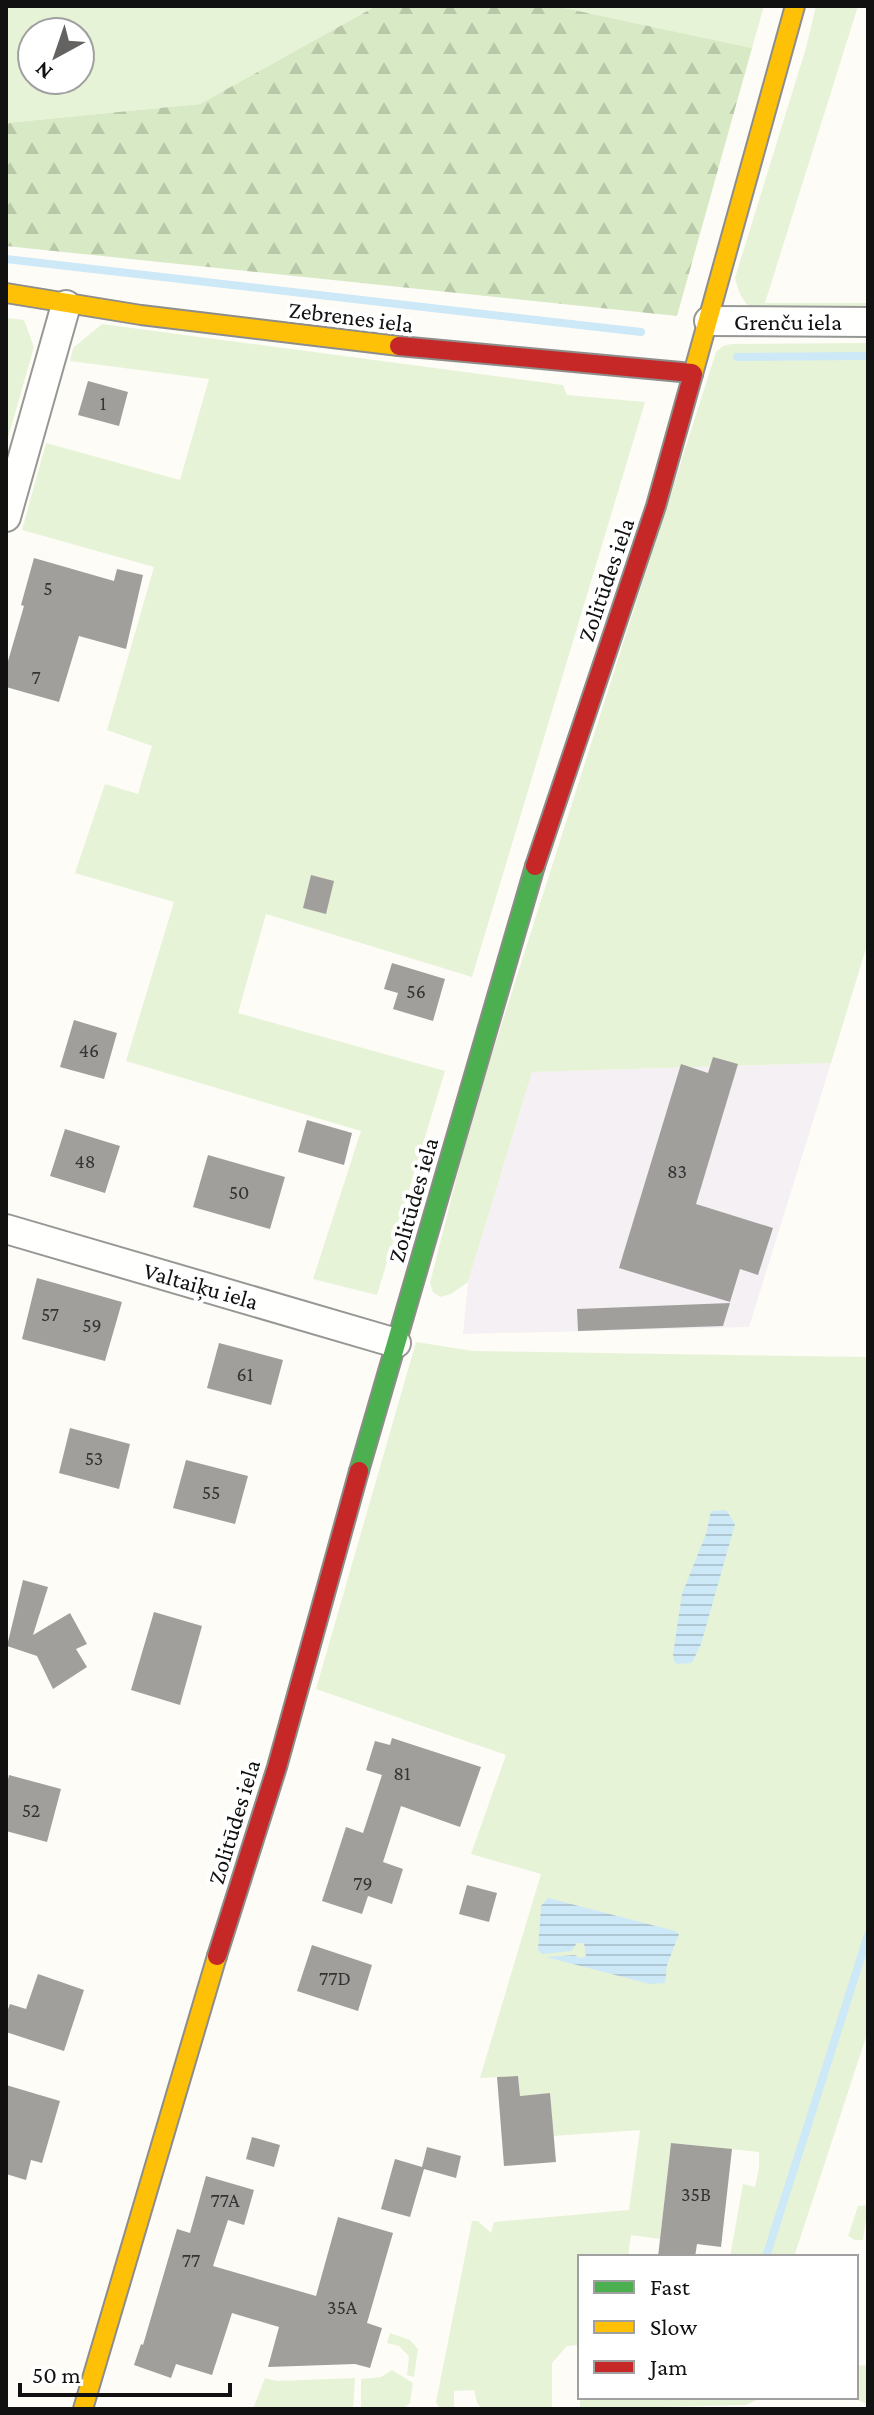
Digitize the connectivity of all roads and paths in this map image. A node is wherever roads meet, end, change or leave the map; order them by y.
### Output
1 (795, 6) edge
2 (6, 293) edge
3 (66, 305) junction
4 (709, 321) junction
5 (868, 322) edge
6 (692, 373) junction
7 (6, 517) edge
8 (6, 1229) edge
9 (396, 1343) junction
10 (83, 2409) edge

1 - 4 street, Zolitūdes iela
2 - 3 street, Zebrenes iela
3 - 6 street, Zebrenes iela
3 - 7 street
4 - 5 street, Grenču iela
4 - 6 street, Zolitūdes iela
6 - 9 street, Zolitūdes iela
8 - 9 street, Valtaiķu iela
9 - 10 street, Zolitūdes iela

